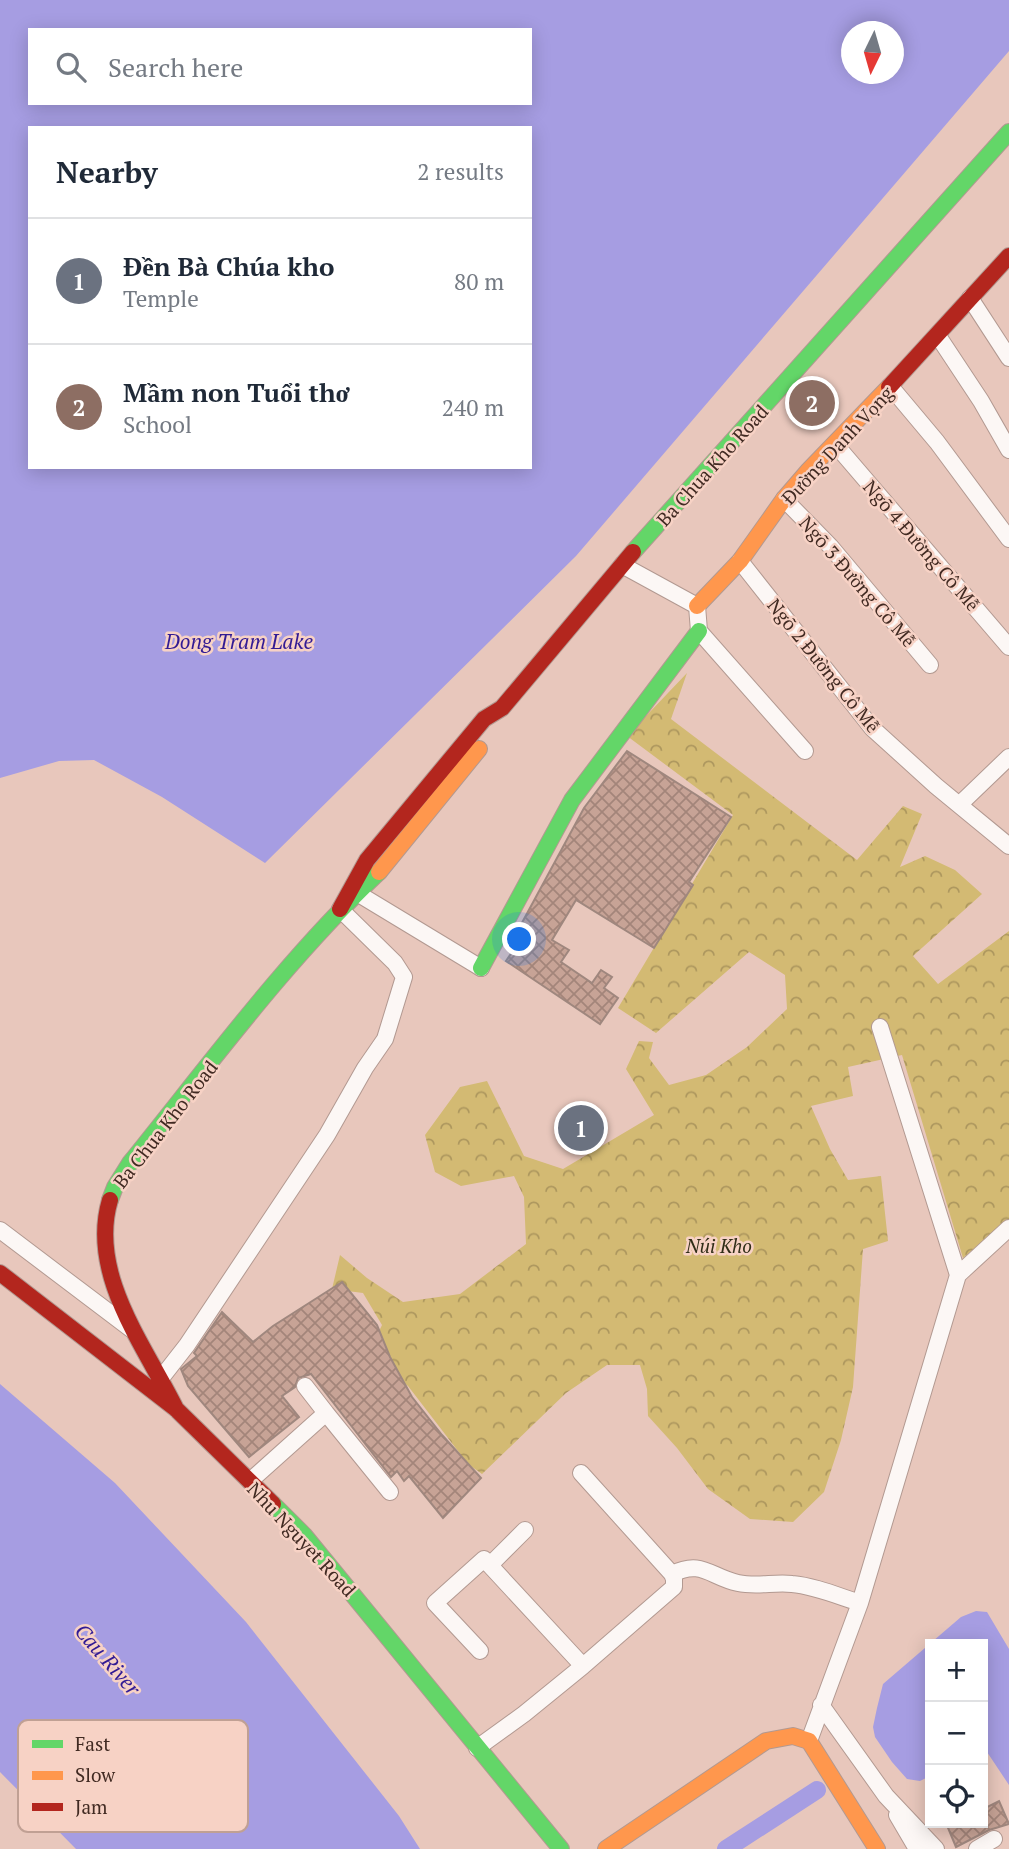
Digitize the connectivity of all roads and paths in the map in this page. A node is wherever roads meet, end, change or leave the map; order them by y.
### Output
1 (1009, 132) edge
2 (1009, 256) edge
3 (970, 298) junction
4 (938, 336) junction
5 (1009, 358) edge
6 (890, 386) junction
7 (835, 444) junction
8 (1009, 450) edge
9 (785, 499) junction
10 (1009, 539) edge
11 (740, 561) junction
12 (622, 565) junction
13 (697, 606) junction
14 (699, 631) junction
15 (1009, 647) edge
16 (930, 665) dead end
17 (502, 708) junction
18 (805, 751) dead end
19 (1009, 757) edge
20 (959, 805) junction
21 (1009, 846) edge
22 (357, 893) junction
23 (340, 909) junction
24 (880, 1027) dead end
25 (1009, 1228) edge
26 (0, 1230) edge
27 (0, 1273) edge
28 (958, 1275) junction
29 (136, 1332) junction
30 (162, 1377) junction
31 (305, 1386) dead end
32 (176, 1409) junction
33 (326, 1413) junction
34 (582, 1473) dead end
35 (250, 1481) junction
36 (390, 1492) dead end
37 (525, 1530) dead end
38 (490, 1565) junction
39 (672, 1574) junction
40 (860, 1603) junction
41 (480, 1651) dead end
42 (583, 1666) junction
43 (821, 1705) junction
44 (809, 1741) junction
45 (477, 1748) junction
46 (886, 1796) junction
47 (994, 1839) dead end
48 (561, 1849) edge
49 (606, 1849) edge
50 (877, 1849) edge
51 (917, 1849) edge
52 (936, 1849) edge
53 (977, 1849) edge

1 - 12 street, Ba Chua Kho Road
2 - 3 street, Đường Danh Vọng
3 - 4 street, Đường Danh Vọng
3 - 5 street
4 - 6 street, Đường Danh Vọng
4 - 8 street
6 - 7 street, Đường Danh Vọng
6 - 10 street
7 - 9 street, Đường Danh Vọng
7 - 15 street, Ngõ 4 Đường Cô Mễ
9 - 11 street, Đường Danh Vọng
9 - 16 street, Ngõ 3 Đường Cô Mễ
11 - 13 street, Đường Danh Vọng
11 - 20 street, Ngõ 2 Đường Cô Mễ
12 - 13 street
12 - 17 street, Ba Chua Kho Road
13 - 14 street
14 - 18 street
14 - 22 street
17 - 22 street, Ba Chua Kho Road
17 - 23 street, Ba Chua Kho Road
19 - 20 street
20 - 21 street, Ngõ 2 Đường Cô Mễ
22 - 23 street, Ba Chua Kho Road
23 - 29 street, Ba Chua Kho Road
23 - 30 street
24 - 28 street
25 - 28 street
26 - 29 street
27 - 32 street, Nhu Nguyet Road
28 - 40 street
29 - 30 street, Ba Chua Kho Road
30 - 32 street, Ba Chua Kho Road
31 - 33 street
32 - 35 street, Nhu Nguyet Road
33 - 35 street
33 - 36 street
34 - 39 street
35 - 45 street, Nhu Nguyet Road
37 - 38 street
38 - 41 street
38 - 42 street
39 - 40 street
39 - 42 street
40 - 43 street
42 - 45 street
43 - 44 street
43 - 46 street
44 - 49 street
44 - 50 street
45 - 48 street, Nhu Nguyet Road
46 - 51 street
46 - 52 street
47 - 53 street

